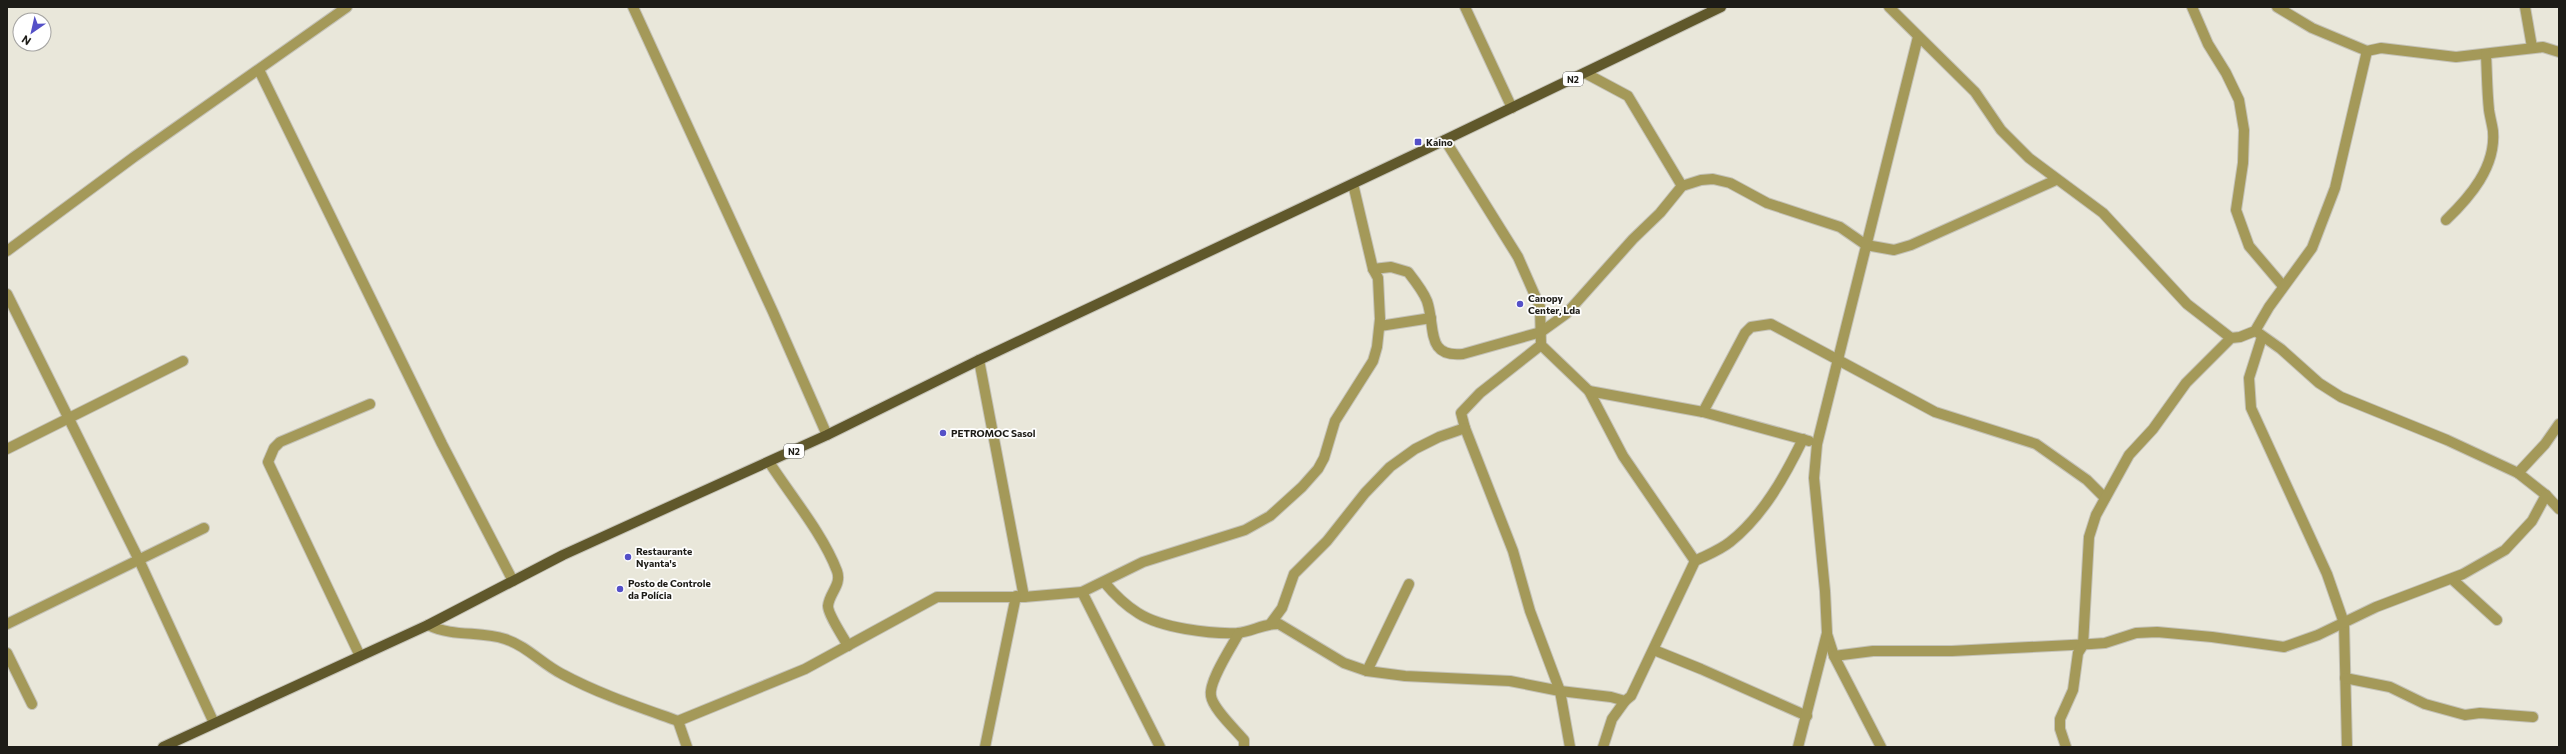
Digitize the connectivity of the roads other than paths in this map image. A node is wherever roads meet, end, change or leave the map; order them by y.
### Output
1 (347, 7) edge
2 (633, 7) edge
3 (1465, 7) edge
4 (1721, 7) edge
5 (1889, 7) edge
6 (2192, 7) edge
7 (2277, 7) edge
8 (2525, 7) edge
9 (1918, 37) junction
10 (2532, 47) junction
11 (2367, 51) junction
12 (2559, 52) edge
13 (2486, 55) junction
14 (259, 70) junction
15 (1585, 73) junction
16 (1512, 108) junction
17 (1445, 140) junction
18 (2056, 180) junction
19 (1353, 184) junction
20 (1682, 186) junction
21 (2446, 220) dead end
22 (1866, 245) junction
23 (7, 251) edge
24 (1373, 269) junction
25 (2283, 286) junction
26 (7, 294) edge
27 (1431, 318) junction
28 (1380, 326) junction
29 (1541, 332) junction
30 (2259, 334) junction
31 (2231, 338) junction
32 (1541, 345) junction
33 (1839, 359) junction
34 (979, 360) junction
35 (183, 361) dead end
36 (1589, 391) junction
37 (370, 404) dead end
38 (1703, 412) junction
39 (70, 419) junction
40 (2559, 424) edge
41 (1465, 428) junction
42 (827, 435) junction
43 (1804, 440) junction
44 (1817, 444) junction
45 (7, 449) edge
46 (769, 462) junction
47 (2518, 473) junction
48 (2546, 495) junction
49 (2105, 498) junction
50 (2559, 510) edge
51 (204, 528) dead end
52 (139, 560) junction
53 (1695, 561) junction
54 (2452, 578) junction
55 (513, 581) junction
56 (1104, 582) junction
57 (1409, 584) dead end
58 (1082, 592) junction
59 (1020, 596) junction
60 (2498, 620) dead end
61 (1271, 623) junction
62 (2344, 623) junction
63 (7, 624) edge
64 (428, 625) junction
65 (1239, 633) junction
66 (1827, 633) junction
67 (2083, 645) junction
68 (848, 646) junction
69 (1654, 650) junction
70 (7, 653) edge
71 (360, 656) junction
72 (1834, 656) junction
73 (1367, 671) junction
74 (2345, 678) junction
75 (1560, 691) junction
76 (1625, 701) junction
77 (32, 704) dead end
78 (1807, 716) junction
79 (2533, 717) dead end
80 (678, 721) junction
81 (214, 723) junction
82 (163, 747) edge
83 (687, 747) edge
84 (985, 747) edge
85 (1160, 747) edge
86 (1244, 747) edge
87 (1570, 747) edge
88 (1603, 747) edge
89 (1798, 747) edge
90 (1881, 747) edge
91 (2066, 747) edge
92 (2347, 747) edge

1 - 14 street
2 - 42 street
3 - 16 street
4 - 15 main road, N2
5 - 9 street
6 - 25 street
7 - 11 street
8 - 10 street
9 - 18 street
9 - 22 street
10 - 12 street
10 - 13 street
11 - 13 street
11 - 25 street
13 - 21 street
14 - 23 street
14 - 55 street
15 - 16 main road, N2
15 - 20 street
16 - 17 main road, N2
17 - 19 main road, N2
17 - 29 street
18 - 22 street
18 - 31 street
19 - 24 street
19 - 34 main road, N2
20 - 22 street
20 - 29 street
22 - 33 street
24 - 27 street
24 - 28 street
25 - 30 street
26 - 39 street
27 - 28 street
27 - 29 street
28 - 56 street
29 - 32 street
30 - 31 street
30 - 47 street
30 - 62 street
31 - 49 street
32 - 36 street
32 - 41 street
33 - 38 street
33 - 44 street
33 - 49 street
34 - 42 main road, N2
34 - 59 street
35 - 39 street
36 - 38 street
36 - 53 street
37 - 71 street
38 - 43 street
39 - 45 street
39 - 52 street
40 - 47 street
41 - 61 street
41 - 75 street
42 - 46 main road, N2
43 - 44 street
43 - 53 street
44 - 66 street
46 - 55 main road, N2
46 - 68 street
47 - 48 street
48 - 50 street
48 - 54 street
49 - 67 street
51 - 52 street
52 - 63 street
52 - 81 street
53 - 69 street
54 - 60 street
54 - 62 street
55 - 64 main road, N2
56 - 58 street
56 - 65 street
57 - 73 street
58 - 59 street
58 - 85 street
59 - 68 street
59 - 84 street
61 - 65 street
61 - 73 street
62 - 67 street
62 - 74 street
64 - 71 main road, N2
64 - 80 street
65 - 86 street
66 - 72 street
66 - 78 street
67 - 72 street
67 - 91 street
68 - 80 street
69 - 76 street
69 - 78 street
70 - 77 street
71 - 81 main road, N2
72 - 90 street
73 - 75 street
74 - 79 street
74 - 92 street
75 - 76 street
75 - 87 street
76 - 88 street
78 - 89 street
80 - 83 street
81 - 82 main road, N2

